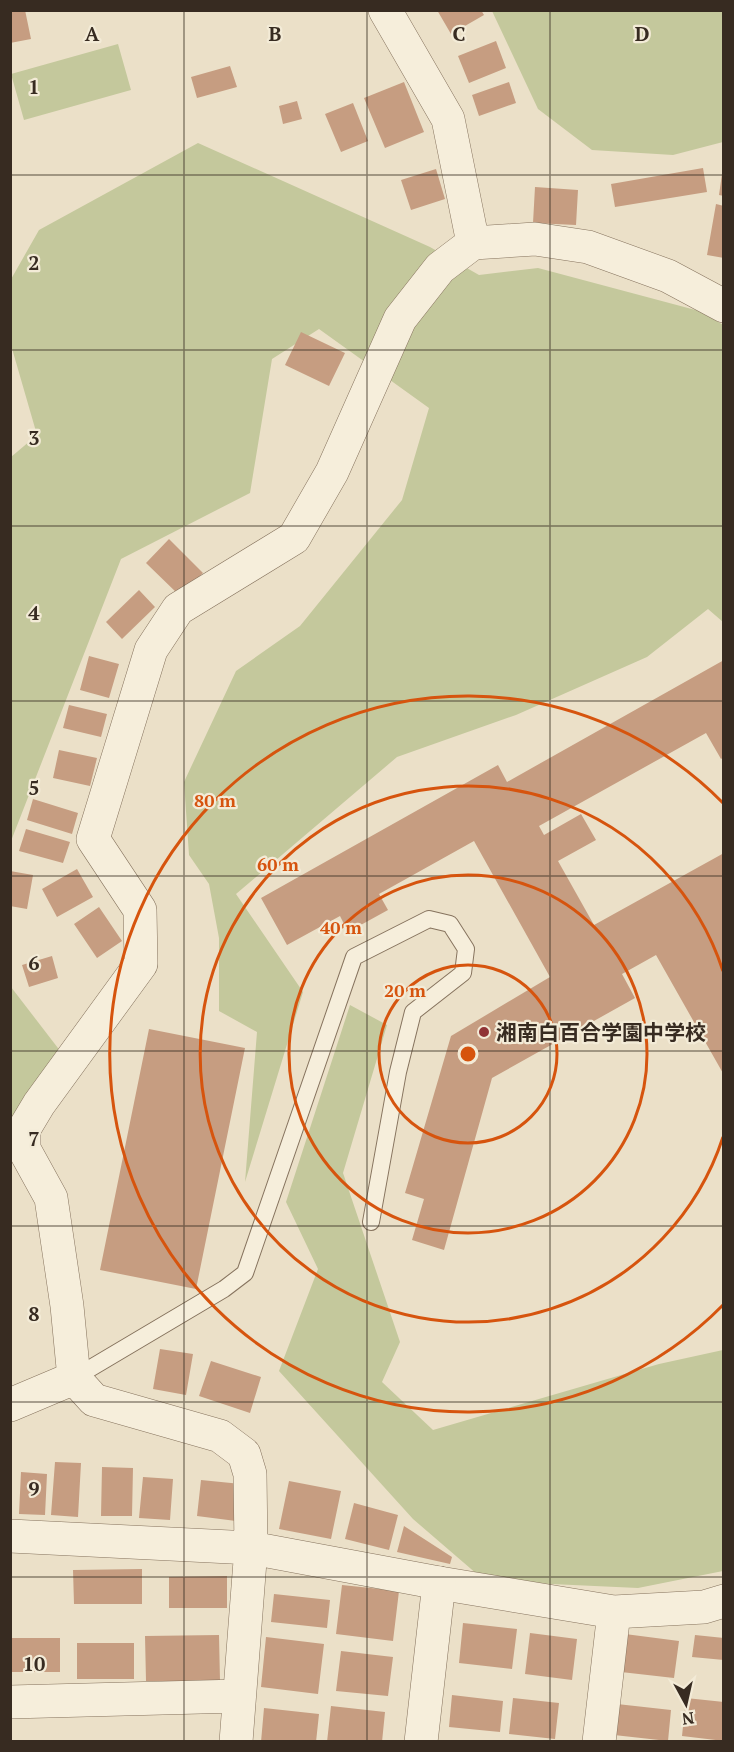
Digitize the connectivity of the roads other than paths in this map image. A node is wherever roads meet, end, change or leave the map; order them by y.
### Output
1 (385, 10) edge
2 (472, 243) junction
3 (723, 306) edge
4 (371, 1222) dead end
5 (74, 1378) junction
6 (10, 1405) edge
7 (10, 1536) edge
8 (251, 1548) junction
9 (439, 1582) junction
10 (723, 1601) edge
11 (614, 1612) junction
12 (239, 1696) junction
13 (10, 1701) edge
14 (236, 1742) edge
15 (421, 1742) edge
16 (599, 1742) edge

1 - 2 street
2 - 3 street
2 - 5 street
4 - 5 lane
5 - 6 street
5 - 8 street
7 - 8 street
8 - 9 street
8 - 12 street
9 - 11 street
9 - 15 street
10 - 11 street
11 - 16 street
12 - 13 street
12 - 14 street

